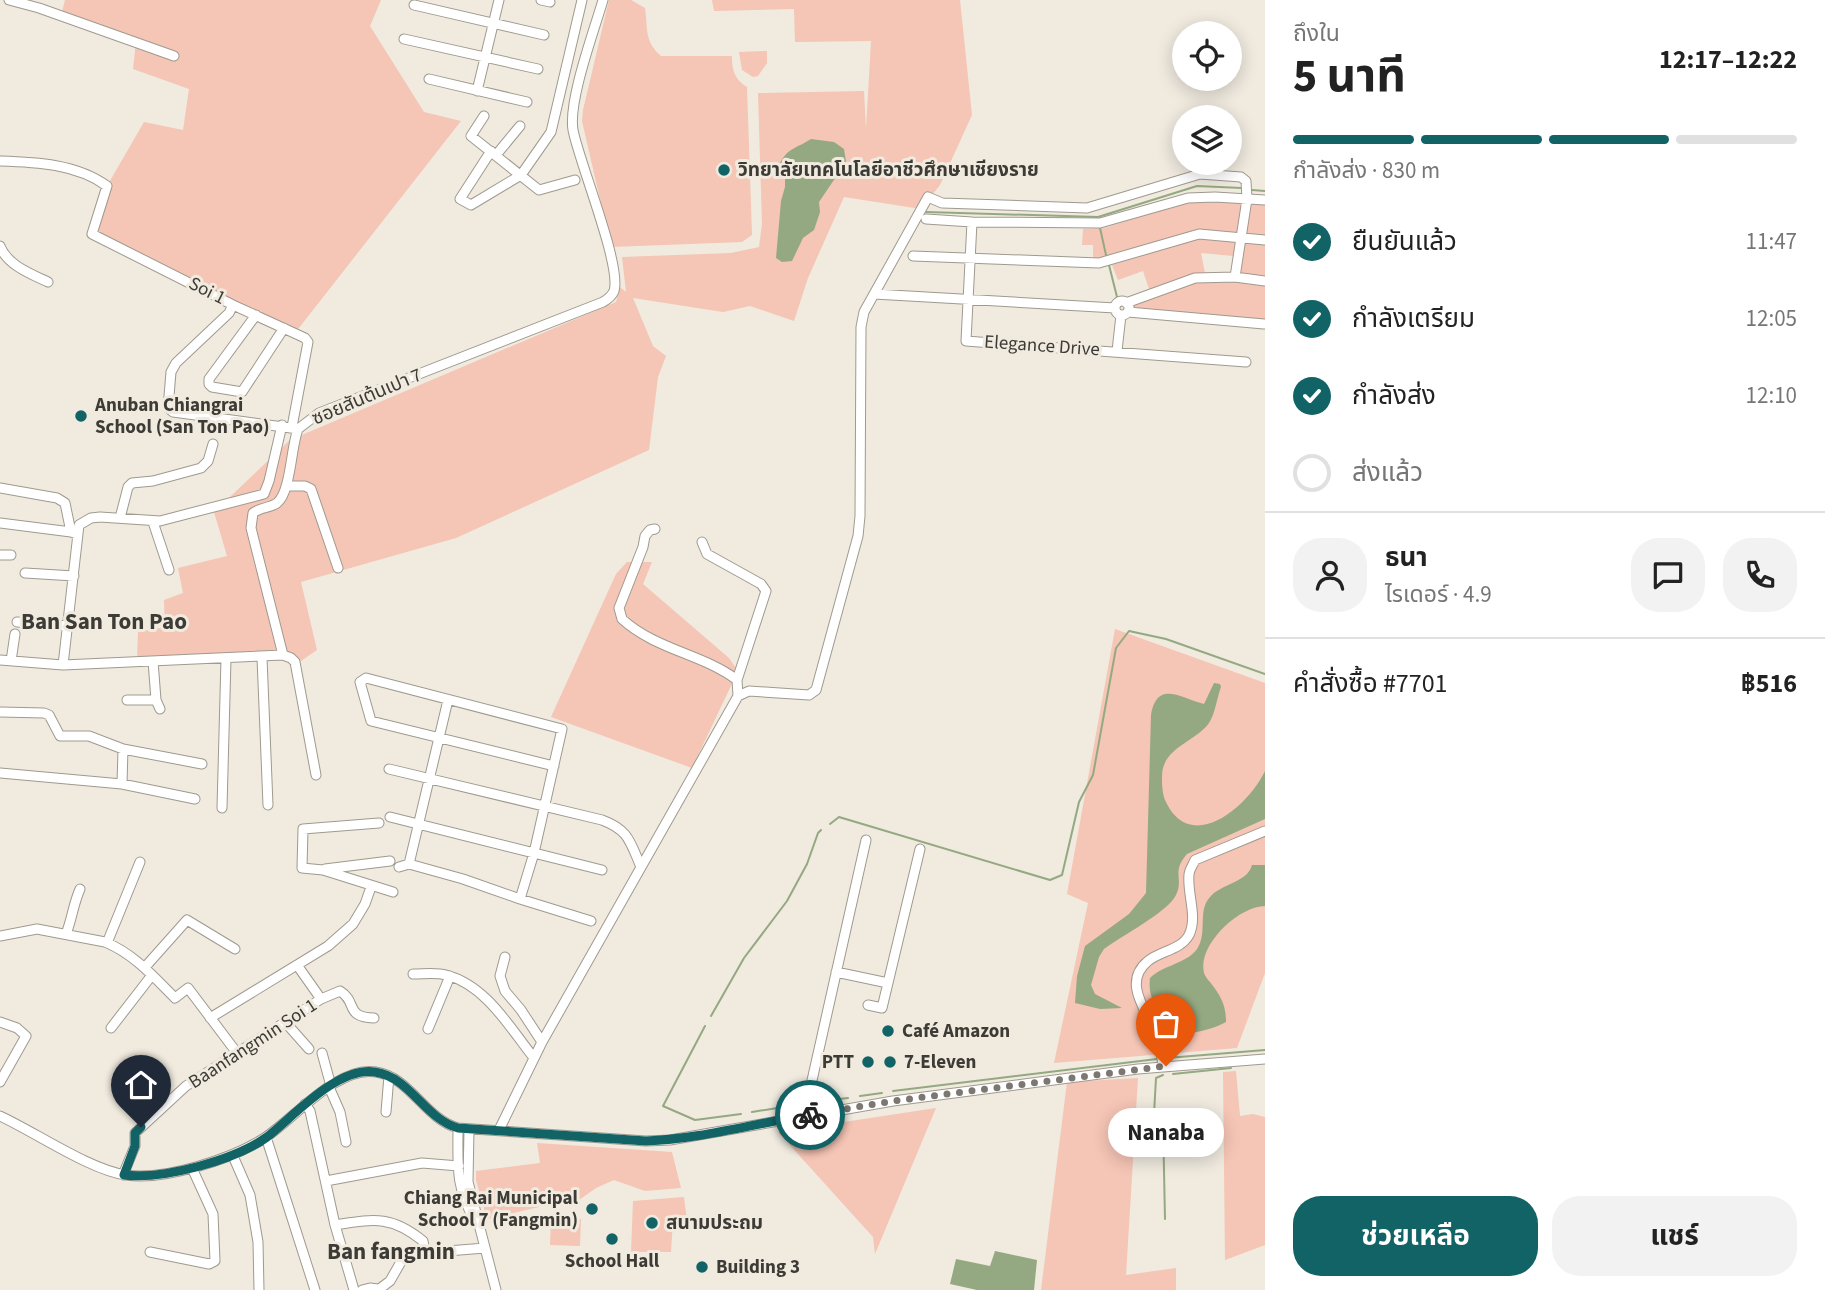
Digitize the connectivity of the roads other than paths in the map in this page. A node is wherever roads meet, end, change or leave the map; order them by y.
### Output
1 (9, 0) edge
2 (499, 0) edge
3 (582, 0) edge
4 (603, 0) edge
5 (414, 5) dead end
6 (493, 23) junction
7 (544, 35) dead end
8 (404, 39) dead end
9 (174, 56) dead end
10 (485, 57) junction
11 (538, 69) dead end
12 (429, 79) dead end
13 (477, 90) junction
14 (527, 102) dead end
15 (484, 116) dead end
16 (520, 126) dead end
17 (493, 153) junction
18 (0, 161) edge
19 (521, 176) junction
20 (575, 180) dead end
21 (1247, 199) junction
22 (1265, 201) edge
23 (926, 219) dead end
24 (972, 222) junction
25 (1242, 238) junction
26 (1265, 240) edge
27 (0, 246) edge
28 (913, 256) dead end
29 (970, 259) junction
30 (1235, 277) junction
31 (1265, 281) edge
32 (48, 282) dead end
33 (874, 294) junction
34 (966, 300) junction
35 (233, 304) junction
36 (1123, 309) junction
37 (256, 315) junction
38 (1264, 324) edge
39 (284, 328) junction
40 (1117, 351) junction
41 (1246, 362) dead end
42 (282, 425) junction
43 (295, 428) junction
44 (213, 444) dead end
45 (286, 486) junction
46 (0, 488) edge
47 (120, 518) junction
48 (153, 522) junction
49 (0, 523) edge
50 (655, 529) dead end
51 (74, 533) junction
52 (702, 542) dead end
53 (0, 555) edge
54 (11, 555) dead end
55 (338, 568) dead end
56 (169, 570) dead end
57 (25, 573) dead end
58 (74, 576) junction
59 (17, 622) dead end
60 (67, 625) junction
61 (15, 634) dead end
62 (284, 655) junction
63 (262, 658) junction
64 (226, 659) junction
65 (0, 660) edge
66 (10, 660) junction
67 (153, 661) junction
68 (63, 665) junction
69 (737, 680) junction
70 (738, 695) junction
71 (127, 700) dead end
72 (448, 700) junction
73 (0, 712) edge
74 (439, 738) junction
75 (123, 749) junction
76 (202, 764) dead end
77 (554, 766) junction
78 (389, 769) dead end
79 (0, 773) edge
80 (316, 775) dead end
81 (429, 778) junction
82 (122, 784) junction
83 (195, 799) dead end
84 (268, 805) dead end
85 (222, 808) dead end
86 (544, 808) junction
87 (390, 817) dead end
88 (379, 822) dead end
89 (418, 824) junction
90 (1265, 831) edge
91 (866, 840) dead end
92 (920, 849) dead end
93 (534, 853) junction
94 (390, 861) dead end
95 (140, 862) dead end
96 (641, 867) junction
97 (323, 870) junction
98 (602, 870) dead end
99 (371, 887) junction
100 (80, 889) dead end
101 (393, 892) dead end
102 (520, 899) junction
103 (592, 920) dead end
104 (66, 934) junction
105 (0, 936) edge
106 (107, 943) junction
107 (235, 949) dead end
108 (505, 957) dead end
109 (297, 965) junction
110 (146, 966) junction
111 (836, 972) junction
112 (413, 974) dead end
113 (152, 975) junction
114 (450, 976) junction
115 (888, 983) junction
116 (321, 999) junction
117 (869, 1005) dead end
118 (210, 1018) junction
119 (374, 1018) dead end
120 (0, 1022) edge
121 (286, 1023) junction
122 (111, 1028) dead end
123 (428, 1029) dead end
124 (542, 1042) junction
125 (309, 1049) dead end
126 (237, 1053) junction
127 (322, 1053) dead end
128 (534, 1058) junction
129 (1265, 1059) edge
130 (1163, 1066) junction
131 (389, 1076) junction
132 (0, 1082) edge
133 (330, 1086) junction
134 (305, 1104) junction
135 (386, 1112) dead end
136 (804, 1115) junction
137 (0, 1116) edge
138 (458, 1128) junction
139 (469, 1129) junction
140 (499, 1130) junction
141 (266, 1137) junction
142 (346, 1142) dead end
143 (233, 1156) junction
144 (458, 1166) junction
145 (192, 1168) junction
146 (124, 1175) junction
147 (326, 1181) junction
148 (478, 1224) junction
149 (335, 1225) junction
150 (485, 1248) junction
151 (150, 1252) dead end
152 (425, 1252) junction
153 (379, 1289) edge
154 (259, 1290) edge
155 (315, 1290) edge
156 (354, 1290) edge
157 (362, 1290) edge
158 (496, 1290) edge

1 - 9 street
2 - 6 street
3 - 19 street
4 - 43 street, ซอยสันต้นเปา 7
5 - 6 street
6 - 7 street
6 - 10 street
8 - 10 street
10 - 11 street
10 - 13 street
12 - 13 street
13 - 14 street
15 - 17 street
16 - 17 street
17 - 19 street
17 - 19 street
18 - 35 street, Soi 1
19 - 20 street
21 - 22 street
21 - 24 street
21 - 25 street
21 - 33 street
23 - 24 street
24 - 29 street, Elegance Drive
25 - 26 street
25 - 29 street
25 - 30 street
27 - 32 street
28 - 29 street
29 - 34 street, Elegance Drive
30 - 31 street
30 - 36 street
33 - 34 street
33 - 70 street
34 - 36 street
34 - 40 street, Elegance Drive
35 - 37 street
35 - 42 street, Soi 1
36 - 38 street
36 - 40 street, Elegance Drive
37 - 39 street
37 - 39 street
39 - 43 street
40 - 41 street, Elegance Drive
42 - 43 street, Soi 1
42 - 48 street
43 - 45 street, ซอยสันต้นเปา 7
44 - 47 street
45 - 55 street
45 - 62 street
46 - 51 street
47 - 48 street
47 - 51 street
48 - 56 street
49 - 51 street
50 - 69 street
51 - 58 street
52 - 69 street
53 - 54 street
57 - 58 street
58 - 60 street
59 - 60 street
60 - 68 street
61 - 66 street
62 - 63 street
62 - 80 street
63 - 64 street
63 - 84 street
64 - 67 street
64 - 85 street
65 - 66 street
66 - 68 street
67 - 68 street
67 - 71 street
69 - 70 street
70 - 96 street
72 - 74 street
72 - 74 street
72 - 77 street
73 - 75 street
74 - 77 street
74 - 81 street
75 - 76 street
75 - 82 street
77 - 86 street
78 - 81 street
79 - 82 street
81 - 86 street
81 - 89 street
82 - 83 street
86 - 93 street
86 - 96 street
87 - 89 street
88 - 97 street
89 - 93 street
89 - 102 street
90 - 130 street
91 - 111 street
92 - 115 street
93 - 98 street
93 - 102 street
94 - 97 street
95 - 106 street
96 - 124 street
97 - 99 street
99 - 101 street
99 - 109 street
100 - 104 street
102 - 103 street
104 - 105 street
104 - 106 street
106 - 110 street
107 - 110 street
108 - 124 street
109 - 116 street
109 - 118 street
110 - 113 street
111 - 115 street
111 - 136 street
112 - 114 street
113 - 118 street
113 - 122 street
114 - 123 street
114 - 128 street
115 - 117 street
116 - 119 street, Baanfangmin Soi 1
116 - 121 street, Baanfangmin Soi 1
118 - 126 street
120 - 132 street
121 - 125 street
121 - 126 street, Baanfangmin Soi 1
124 - 128 street
126 - 146 street, Baanfangmin Soi 1
127 - 133 street
128 - 140 street
129 - 130 street
130 - 136 street
131 - 133 street
131 - 135 street
131 - 138 street
133 - 134 street
133 - 142 street
134 - 141 street
134 - 147 street
136 - 140 street
137 - 146 street
138 - 139 street
138 - 144 street
139 - 140 street
139 - 148 street
141 - 143 street
141 - 155 street
143 - 145 street
143 - 154 street
144 - 147 street
144 - 148 street
145 - 146 street
145 - 151 street
147 - 149 street
148 - 150 street
149 - 152 street
149 - 156 street
150 - 152 street
150 - 158 street
152 - 153 street
153 - 157 street

